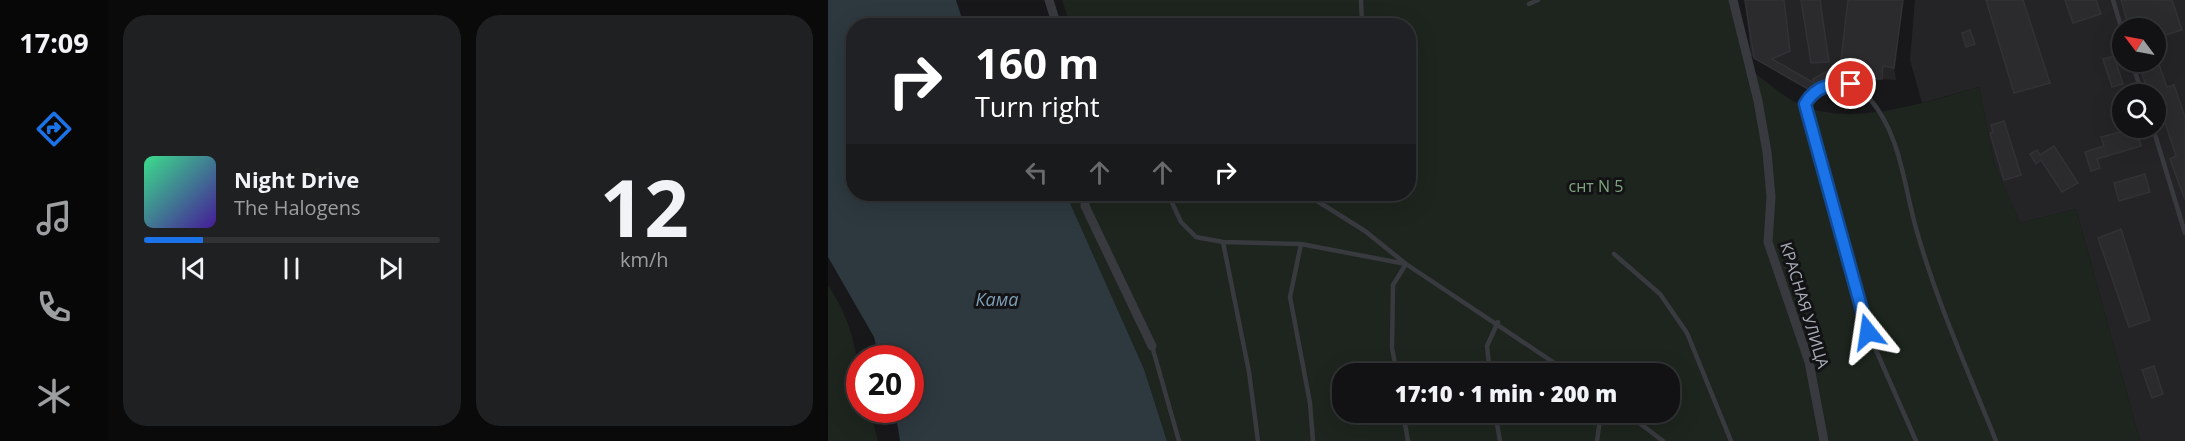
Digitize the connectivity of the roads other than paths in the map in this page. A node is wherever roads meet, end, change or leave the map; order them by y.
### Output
1 (1049, 0) edge
2 (1361, 0) edge
3 (1538, 0) edge
4 (1733, 0) edge
5 (2113, 0) edge
6 (1529, 4) dead end
7 (1055, 18) edge
8 (1362, 18) edge
9 (2118, 18) edge
10 (2156, 138) edge
11 (1085, 201) edge
12 (1171, 201) edge
13 (1317, 201) edge
14 (2185, 233) edge
15 (1223, 242) junction
16 (1302, 244) junction
17 (1614, 254) dead end
18 (1406, 264) junction
19 (1497, 322) junction
20 (1152, 346) joint
21 (1394, 363) edge
22 (1489, 363) edge
23 (1555, 363) edge
24 (1405, 423) edge
25 (1498, 423) edge
26 (1599, 423) edge
27 (1639, 423) edge
28 (1179, 441) edge
29 (1258, 441) edge
30 (1313, 441) edge
31 (1408, 441) edge
32 (1500, 441) edge
33 (1597, 441) edge
34 (1663, 441) edge
35 (1731, 441) edge
36 (1824, 441) edge
37 (1916, 441) edge
38 (1996, 441) edge

1 - 7 street
2 - 8 lane
3 - 6 lane
4 - 36 street, КРАСНАЯ УЛИЦА
5 - 9 lane
10 - 14 lane
11 - 20 street
12 - 15 lane
13 - 18 lane
15 - 16 lane
15 - 29 lane
16 - 18 lane
16 - 30 lane
17 - 35 lane
18 - 19 lane
18 - 21 lane
19 - 22 lane
19 - 23 lane
20 - 28 lane
24 - 31 lane
25 - 32 lane
26 - 33 lane
27 - 34 lane
37 - 38 lane

